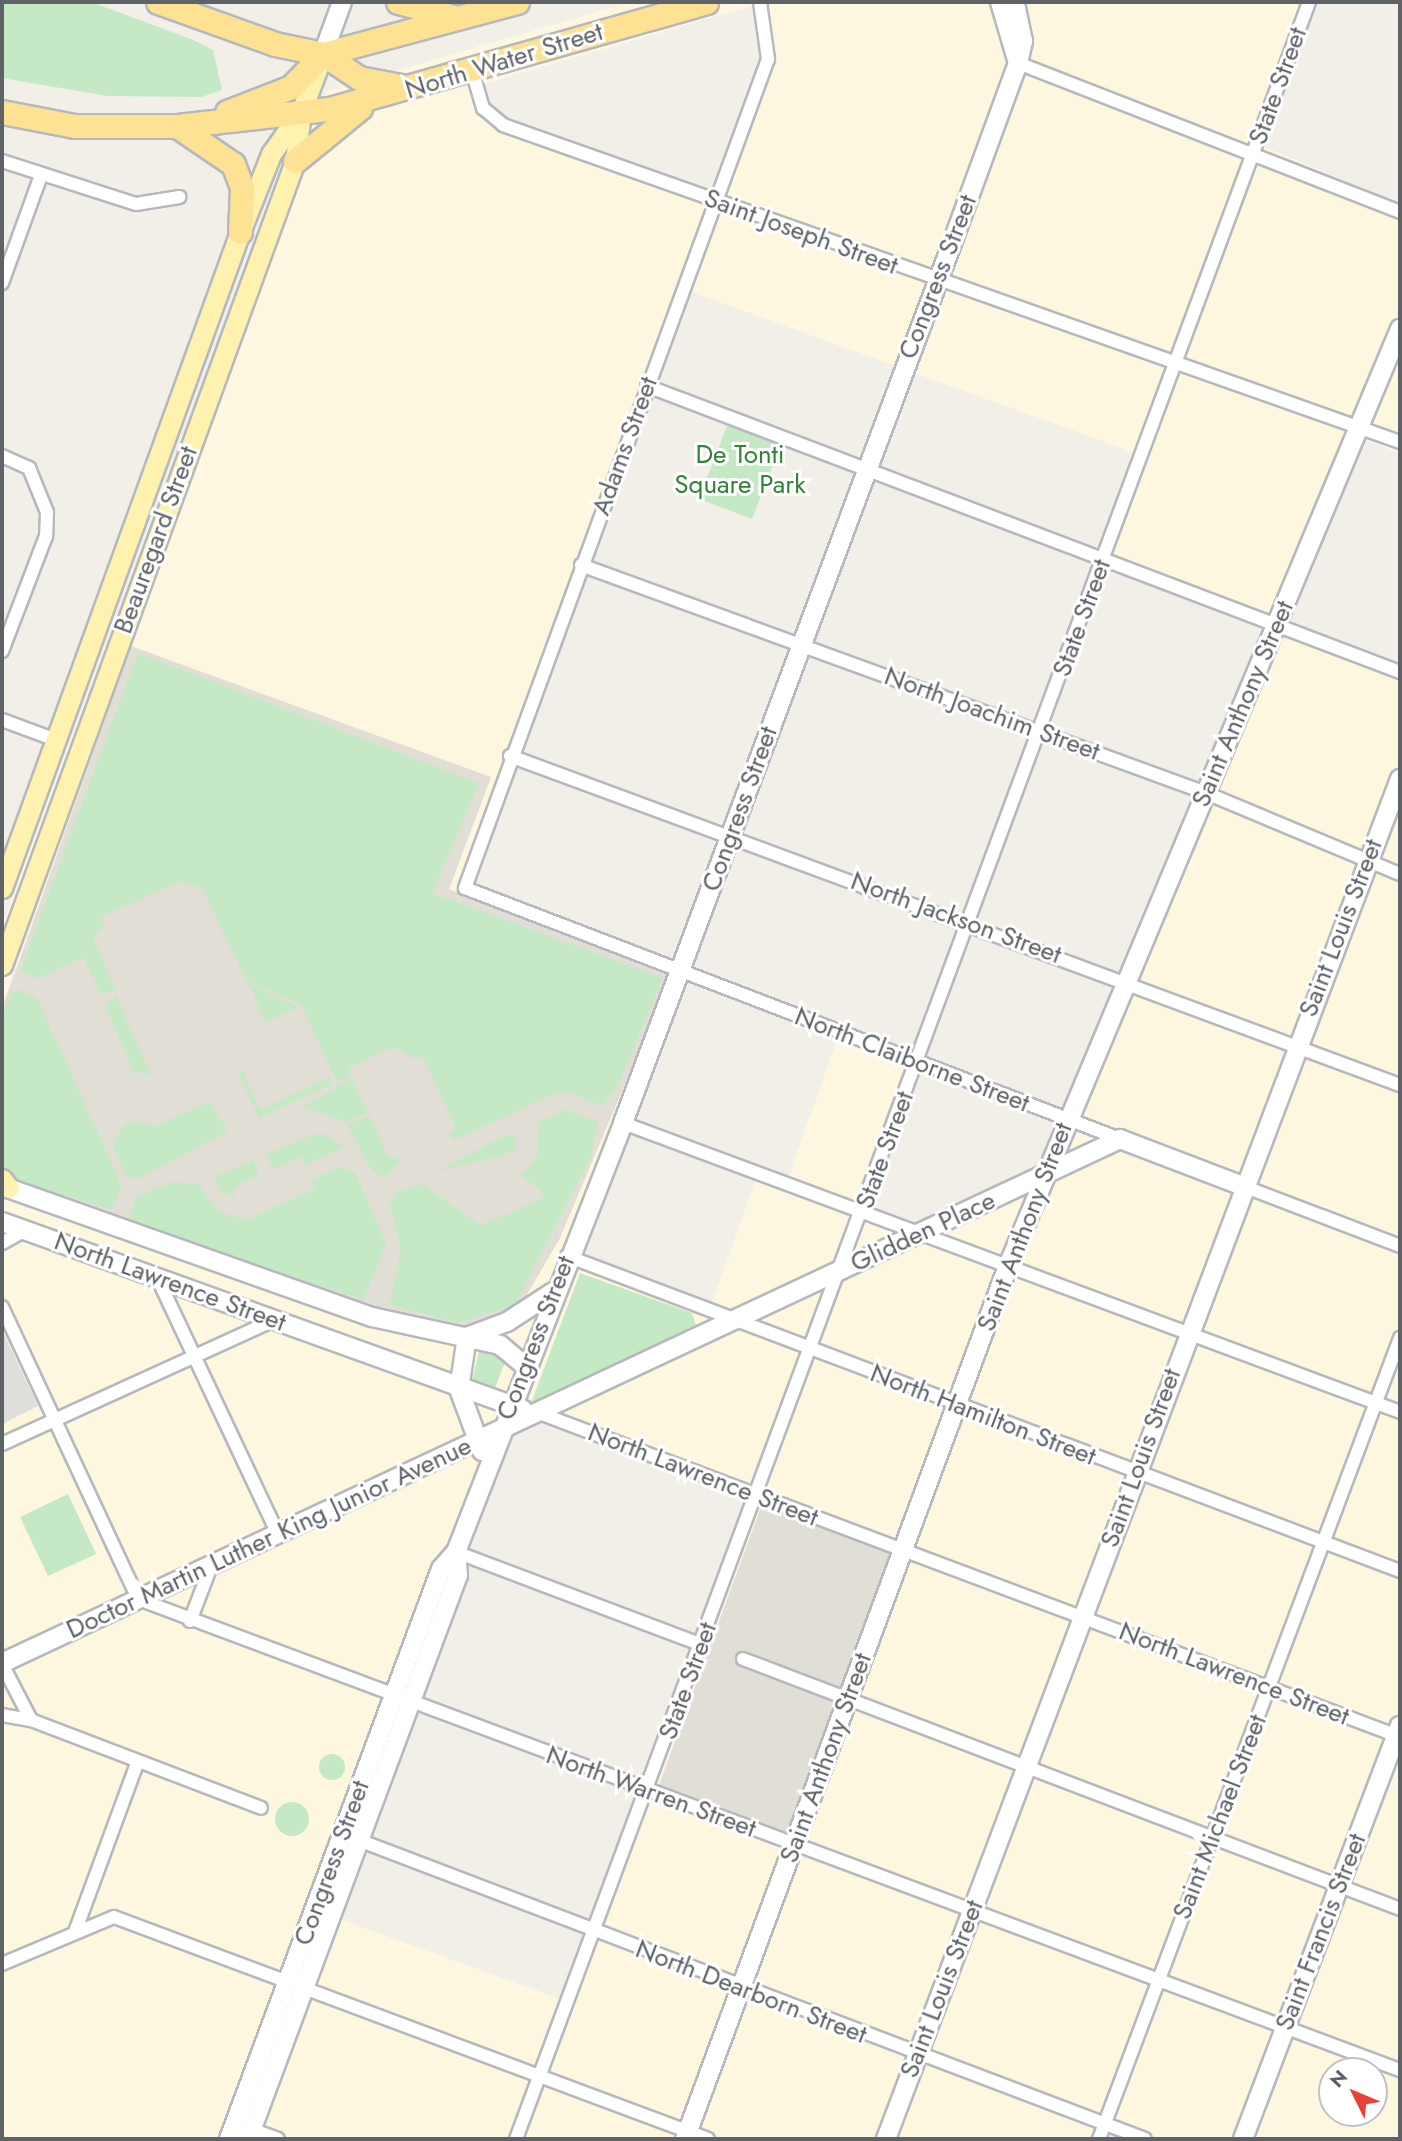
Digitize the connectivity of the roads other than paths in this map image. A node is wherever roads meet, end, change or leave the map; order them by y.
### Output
1 (158, 2) edge
2 (342, 2) edge
3 (398, 2) edge
4 (517, 2) edge
5 (706, 2) edge
6 (760, 2) edge
7 (1000, 2) edge
8 (1015, 2) edge
9 (1310, 2) edge
10 (460, 18) junction
11 (323, 54) junction
12 (1018, 64) junction
13 (472, 69) junction
14 (411, 87) junction
15 (380, 99) junction
16 (2, 112) edge
17 (301, 112) junction
18 (177, 127) junction
19 (1254, 151) junction
20 (2, 161) edge
21 (295, 161) junction
22 (41, 175) junction
23 (178, 197) dead end
24 (715, 201) junction
25 (1400, 212) edge
26 (240, 232) junction
27 (938, 281) junction
28 (2, 283) edge
29 (1400, 330) edge
30 (1176, 364) junction
31 (647, 386) junction
32 (170, 424) junction
33 (1359, 428) junction
34 (1400, 442) edge
35 (2, 456) edge
36 (867, 469) junction
37 (1104, 559) junction
38 (581, 565) junction
39 (129, 616) junction
40 (1277, 624) junction
41 (801, 645) junction
42 (2, 651) edge
43 (1400, 672) edge
44 (2, 710) edge
45 (2, 718) edge
46 (1040, 732) junction
47 (56, 740) junction
48 (510, 756) junction
49 (1400, 779) edge
50 (1206, 793) junction
51 (28, 815) junction
52 (731, 835) junction
53 (1367, 860) junction
54 (1400, 874) edge
55 (2, 888) edge
56 (465, 888) joint
57 (969, 923) junction
58 (2, 965) edge
59 (679, 971) junction
60 (1125, 982) junction
61 (1296, 1046) junction
62 (917, 1062) junction
63 (1400, 1085) edge
64 (1067, 1119) junction
65 (623, 1123) junction
66 (1120, 1139) junction
67 (1044, 1175) junction
68 (4, 1184) edge
69 (1243, 1186) junction
70 (862, 1211) junction
71 (2, 1222) edge
72 (25, 1230) junction
73 (919, 1233) junction
74 (2, 1243) edge
75 (1400, 1246) edge
76 (567, 1256) junction
77 (1008, 1266) junction
78 (840, 1270) junction
79 (157, 1277) junction
80 (553, 1292) junction
81 (2, 1307) edge
82 (274, 1320) junction
83 (734, 1321) junction
84 (1187, 1333) junction
85 (467, 1337) junction
86 (1400, 1338) edge
87 (811, 1350) junction
88 (191, 1358) junction
89 (525, 1366) junction
90 (459, 1388) junction
91 (1377, 1403) junction
92 (957, 1405) junction
93 (510, 1406) junction
94 (1400, 1412) edge
95 (539, 1413) junction
96 (54, 1419) junction
97 (502, 1429) junction
98 (477, 1440) junction
99 (2, 1444) edge
100 (488, 1466) junction
101 (1136, 1472) junction
102 (757, 1495) junction
103 (278, 1534) junction
104 (1324, 1543) junction
105 (903, 1550) junction
106 (456, 1552) junction
107 (211, 1566) junction
108 (1400, 1571) edge
109 (138, 1599) junction
110 (1083, 1617) junction
111 (190, 1621) junction
112 (702, 1644) junction
113 (743, 1659) dead end
114 (2, 1663) edge
115 (1270, 1686) junction
116 (848, 1700) junction
117 (402, 1701) junction
118 (2, 1715) edge
119 (31, 1720) junction
120 (1399, 1733) edge
121 (138, 1761) junction
122 (1026, 1768) junction
123 (647, 1790) junction
124 (261, 1808) dead end
125 (351, 1838) junction
126 (1211, 1838) junction
127 (794, 1846) junction
128 (1339, 1886) junction
129 (1400, 1909) edge
130 (972, 1911) junction
131 (75, 1932) junction
132 (593, 1933) junction
133 (2, 1965) edge
134 (1158, 1980) junction
135 (297, 1983) junction
136 (741, 1988) junction
137 (1285, 2027) junction
138 (918, 2054) junction
139 (1400, 2070) edge
140 (540, 2076) junction
141 (1104, 2124) junction
142 (241, 2133) edge
143 (687, 2135) edge
144 (278, 2139) edge
145 (516, 2139) edge
146 (708, 2139) edge
147 (887, 2139) edge
148 (1099, 2139) edge
149 (1145, 2139) edge
150 (1243, 2139) edge

1 - 11 highway
2 - 11 street, Beauregard Street
3 - 10 highway
4 - 10 highway, North Water Street
5 - 13 highway, North Water Street
6 - 24 street, Adams Street
7 - 12 street
8 - 12 street, Congress Street
9 - 19 street, State Street
10 - 11 highway, North Water Street
11 - 14 highway
11 - 17 main road, Beauregard Street
11 - 18 highway
12 - 19 street
12 - 27 street, Congress Street
13 - 14 highway, North Water Street
13 - 24 street, Saint Joseph Street
14 - 15 highway, North Water Street
15 - 17 highway, North Water Street
15 - 21 highway
16 - 18 highway
17 - 18 highway, North Water Street
17 - 21 main road, Beauregard Street
17 - 26 main road, Beauregard Street
18 - 26 highway
19 - 25 street
19 - 30 street, State Street
20 - 22 street
21 - 39 main road, Beauregard Street
22 - 23 street
22 - 28 street
24 - 27 street, Saint Joseph Street
24 - 31 street, Adams Street
26 - 32 main road, Beauregard Street
27 - 30 street, Saint Joseph Street
27 - 36 street, Congress Street
29 - 33 street, Saint Anthony Street
30 - 33 street, Saint Joseph Street
30 - 37 street, State Street
31 - 36 street
31 - 38 street, Adams Street
32 - 39 main road
32 - 47 main road, Beauregard Street
33 - 34 street, Saint Joseph Street
33 - 40 street, Saint Anthony Street
35 - 42 street
36 - 37 street
36 - 41 street, Congress Street
37 - 40 street
37 - 46 street, State Street
38 - 41 street, North Joachim Street
38 - 48 street, Adams Street
39 - 51 main road
39 - 58 main road, Beauregard Street
40 - 43 street
40 - 50 street, Saint Anthony Street
41 - 46 street, North Joachim Street
41 - 52 street, Congress Street
44 - 45 street
45 - 47 street
46 - 50 street, North Joachim Street
46 - 57 street, State Street
47 - 51 main road, Beauregard Street
48 - 52 street, North Jackson Street
48 - 56 street, Adams Street
49 - 53 street, Saint Louis Street
50 - 53 street, North Joachim Street
50 - 60 street, Saint Anthony Street
51 - 55 main road, Beauregard Street
52 - 57 street, North Jackson Street
52 - 59 street, Congress Street
53 - 54 street, North Joachim Street
53 - 61 street, Saint Louis Street
56 - 59 street, North Claiborne Street
57 - 60 street, North Jackson Street
57 - 62 street, State Street
59 - 62 street, North Claiborne Street
59 - 65 street, Congress Street
60 - 61 street, North Jackson Street
60 - 64 street, Saint Anthony Street
61 - 63 street, North Jackson Street
61 - 69 street, Saint Louis Street
62 - 64 street, North Claiborne Street
62 - 70 street, State Street
64 - 66 street, North Claiborne Street
64 - 67 street, Saint Anthony Street
65 - 70 street
65 - 76 street, Congress Street
66 - 67 street, Glidden Place
66 - 69 street, North Claiborne Street
67 - 73 street, Glidden Place
67 - 77 street, Saint Anthony Street
68 - 85 street, North Lawrence Street
69 - 75 street, North Claiborne Street
69 - 84 street, Saint Louis Street
70 - 73 street
70 - 78 street, State Street
71 - 72 street, North Lawrence Street
72 - 74 street
72 - 79 street, North Lawrence Street
73 - 77 street
73 - 78 street, Glidden Place
76 - 80 street, Congress Street
76 - 83 street, North Hamilton Street
77 - 84 street
77 - 92 street, Saint Anthony Street
78 - 83 street, Doctor Martin Luther King Junior Avenue
78 - 87 street, State Street
79 - 82 street, North Lawrence Street
79 - 88 street
80 - 85 street
80 - 89 street, Congress Street
81 - 96 street
82 - 88 street
82 - 90 street, North Lawrence Street
83 - 87 street, North Hamilton Street
83 - 95 street, Doctor Martin Luther King Junior Avenue
84 - 91 street
84 - 101 street, Saint Louis Street
85 - 89 street, North Lawrence Street
85 - 90 street
86 - 91 street, Saint Michael Street
87 - 92 street, North Hamilton Street
87 - 102 street, State Street
88 - 96 street
88 - 103 street
89 - 93 street, Congress Street
90 - 93 street, North Lawrence Street
90 - 98 street
91 - 94 street
91 - 104 street, Saint Michael Street
92 - 101 street, North Hamilton Street
92 - 105 street, Saint Anthony Street
93 - 95 street, North Lawrence Street
93 - 97 street, Congress Street
95 - 97 street, Doctor Martin Luther King Junior Avenue
95 - 102 street, North Lawrence Street
96 - 99 street
96 - 109 street
97 - 98 street, Doctor Martin Luther King Junior Avenue
97 - 100 street, Congress Street
98 - 100 street
98 - 103 street, Doctor Martin Luther King Junior Avenue
100 - 106 street, Congress Street
101 - 104 street, North Hamilton Street
101 - 110 street, Saint Louis Street
102 - 105 street, North Lawrence Street
102 - 112 street, State Street
103 - 107 street, Doctor Martin Luther King Junior Avenue
104 - 108 street, North Hamilton Street
104 - 115 street, Saint Michael Street
105 - 110 street, North Lawrence Street
105 - 116 street, Saint Anthony Street
106 - 112 street
106 - 117 street, Congress Street
107 - 109 street, Doctor Martin Luther King Junior Avenue
107 - 111 street
109 - 111 street, North Warren Street
109 - 114 street, Doctor Martin Luther King Junior Avenue
110 - 115 street, North Lawrence Street
110 - 122 street, Saint Louis Street
111 - 117 street, North Warren Street
112 - 123 street, State Street
113 - 116 street
114 - 119 street
115 - 120 street, North Lawrence Street
115 - 126 street, Saint Michael Street
116 - 122 street
116 - 127 street, Saint Anthony Street
117 - 123 street, North Warren Street
117 - 125 street, Congress Street
118 - 119 street
119 - 121 street
120 - 128 street, Saint Francis Street
121 - 124 street
121 - 131 street
122 - 126 street
122 - 130 street, Saint Louis Street
123 - 127 street, North Warren Street
123 - 132 street, State Street
125 - 132 street, North Dearborn Street
125 - 135 street, Congress Street
126 - 128 street
126 - 134 street, Saint Michael Street
127 - 130 street, North Warren Street
127 - 136 street, Saint Anthony Street
128 - 129 street
128 - 137 street, Saint Francis Street
130 - 134 street, North Warren Street
130 - 138 street, Saint Louis Street
131 - 133 street
131 - 135 street
132 - 136 street, North Dearborn Street
132 - 140 street, State Street
134 - 137 street, North Warren Street
134 - 141 street, Saint Michael Street
135 - 140 street
135 - 142 street, Congress Street
136 - 138 street, North Dearborn Street
136 - 143 street, Saint Anthony Street
137 - 139 street, North Warren Street
137 - 150 street, Saint Francis Street
138 - 141 street, North Dearborn Street
138 - 147 street, Saint Louis Street
140 - 143 street
140 - 145 street, State Street
141 - 148 street, Saint Michael Street
141 - 149 street, North Dearborn Street
142 - 144 street
143 - 146 street

